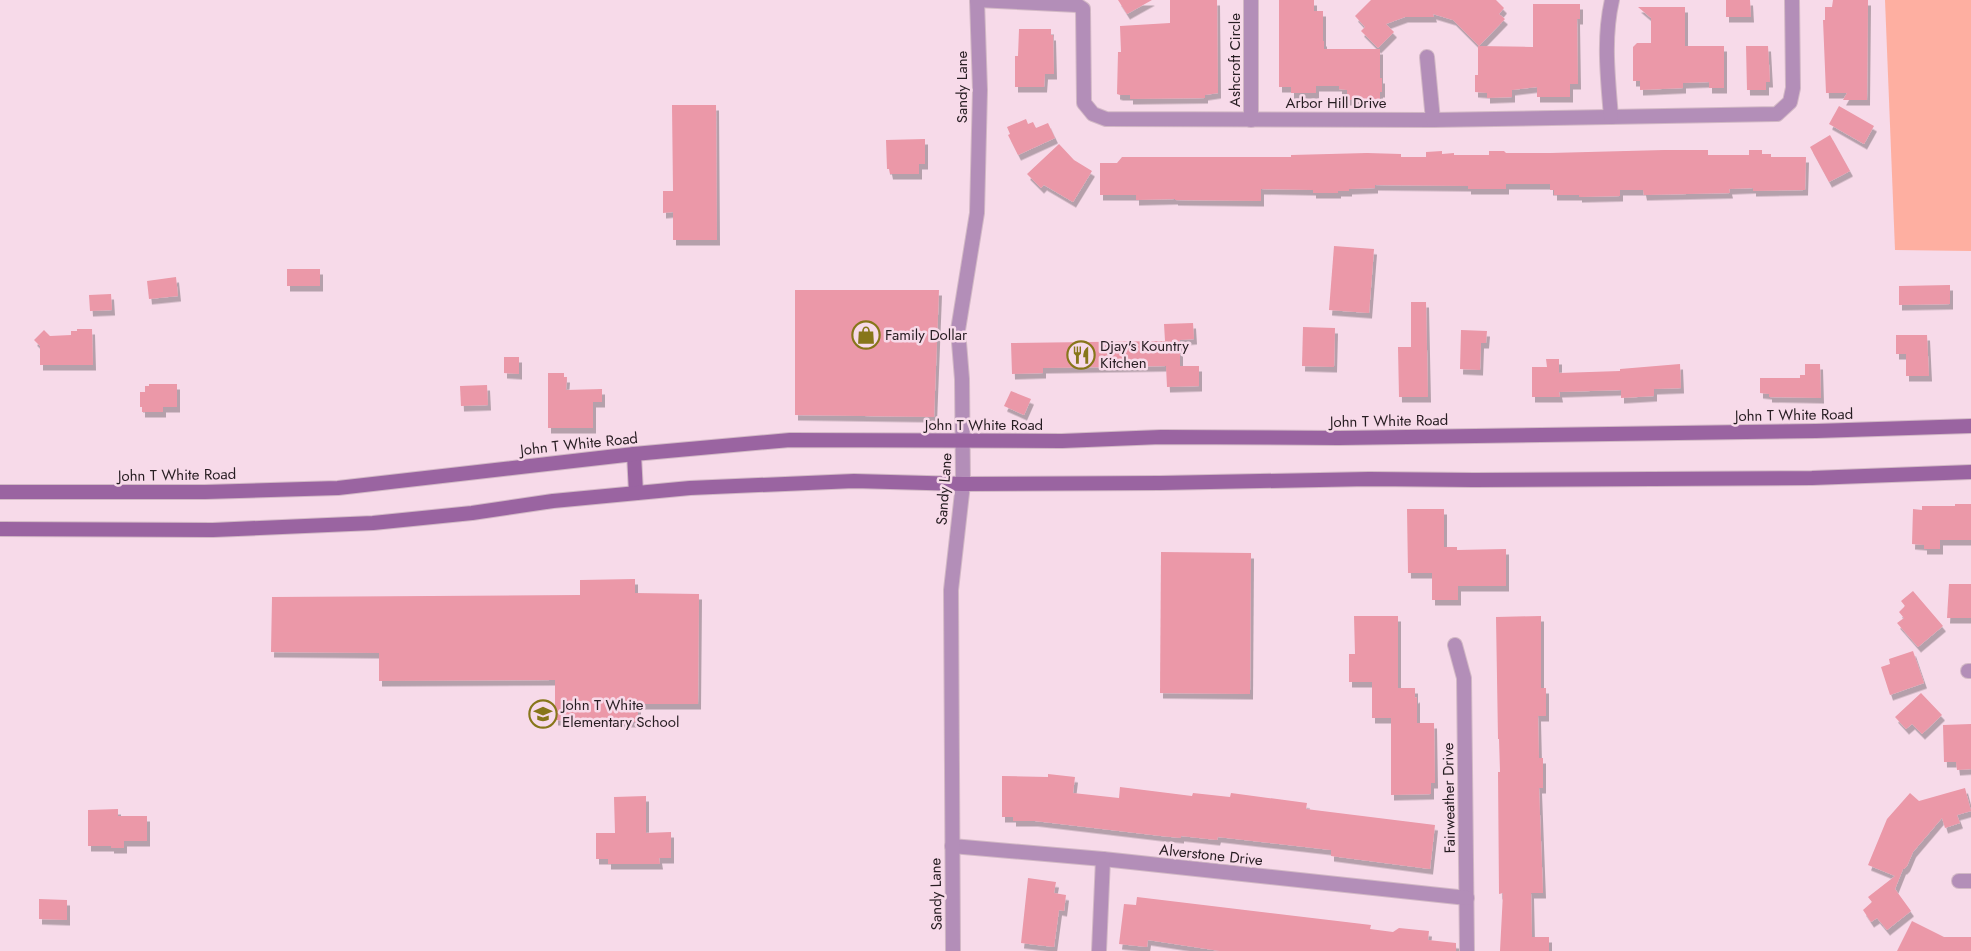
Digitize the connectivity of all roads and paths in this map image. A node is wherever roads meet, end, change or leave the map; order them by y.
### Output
1 (977, 0) edge
2 (1251, 0) edge
3 (1612, 0) edge
4 (1792, 0) edge
5 (1427, 57) dead end
6 (1611, 117) junction
7 (1251, 120) junction
8 (1433, 120) junction
9 (1971, 426) edge
10 (964, 440) junction
11 (634, 454) junction
12 (1971, 472) edge
13 (963, 484) junction
14 (0, 492) edge
15 (636, 493) junction
16 (0, 529) edge
17 (1455, 645) dead end
18 (952, 846) junction
19 (1102, 860) junction
20 (1467, 898) junction
21 (953, 951) edge
22 (1099, 951) edge
23 (1467, 951) edge

1 - 7 street, Arbor Hill Drive
1 - 10 street, Sandy Lane
2 - 7 street, Ashcroft Circle
3 - 6 street
4 - 6 street, Arbor Hill Drive
5 - 8 street
6 - 8 street, Arbor Hill Drive
7 - 8 street, Arbor Hill Drive
9 - 10 main road, John T White Road
10 - 11 main road, John T White Road
10 - 13 street, Sandy Lane
11 - 14 main road, John T White Road
11 - 15 main road
12 - 13 main road
13 - 15 main road
13 - 18 street, Sandy Lane
15 - 16 main road
17 - 20 street, Fairweather Drive
18 - 19 street, Alverstone Drive
18 - 21 street, Sandy Lane
19 - 20 street, Alverstone Drive
19 - 22 street
20 - 23 street, Fairweather Drive

